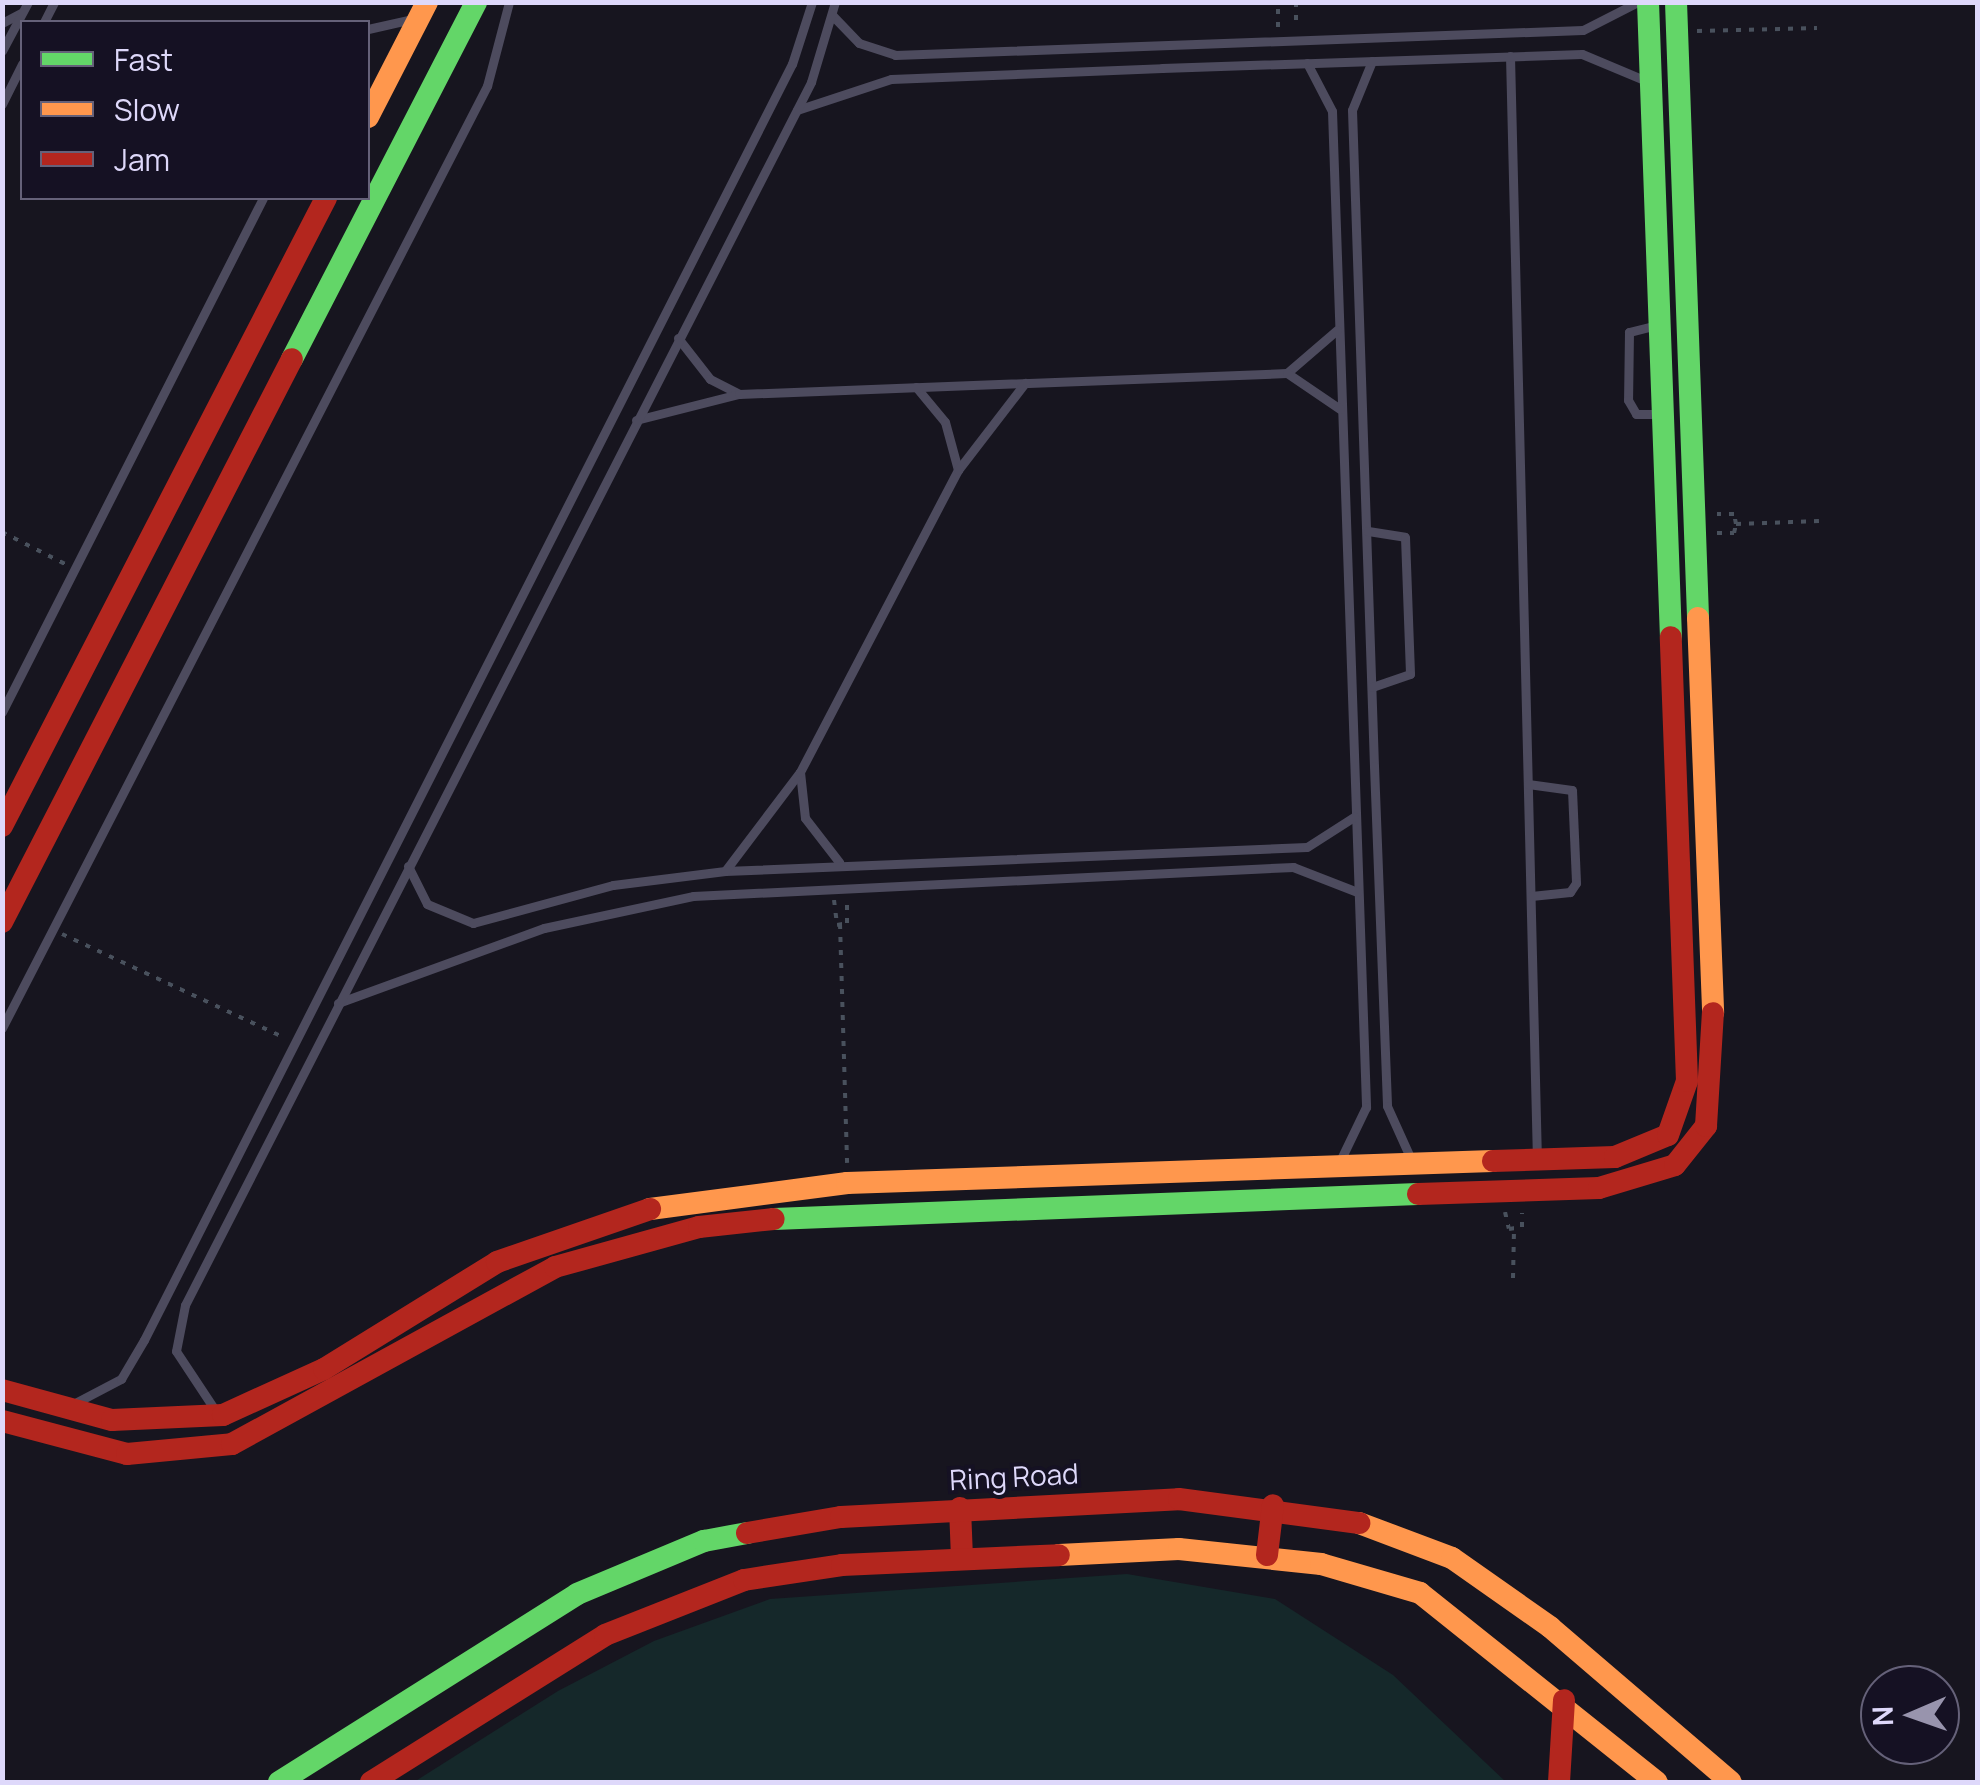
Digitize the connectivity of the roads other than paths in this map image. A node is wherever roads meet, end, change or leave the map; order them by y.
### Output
1 (476, 2) edge
2 (509, 2) edge
3 (812, 2) edge
4 (835, 2) edge
5 (1638, 2) edge
6 (1648, 2) edge
7 (1676, 2) edge
8 (26, 7) edge
9 (423, 10) edge
10 (832, 15) junction
11 (2, 23) edge
12 (370, 28) edge
13 (1484, 36) junction
14 (1161, 46) junction
15 (1095, 48) junction
16 (2, 52) edge
17 (1510, 56) junction
18 (1485, 57) junction
19 (1372, 61) junction
20 (1307, 63) junction
21 (20, 68) edge
22 (1162, 68) junction
23 (1096, 71) junction
24 (1650, 85) junction
25 (2, 104) edge
26 (794, 111) junction
27 (370, 114) edge
28 (1684, 195) junction
29 (1655, 196) junction
30 (262, 200) edge
31 (325, 200) edge
32 (1360, 320) junction
33 (1338, 324) junction
34 (1660, 325) junction
35 (678, 338) junction
36 (1287, 373) junction
37 (1025, 383) junction
38 (916, 387) junction
39 (739, 394) junction
40 (1340, 409) junction
41 (1663, 414) junction
42 (636, 420) junction
43 (958, 470) junction
44 (166, 506) junction
45 (207, 528) junction
46 (1368, 532) junction
47 (1698, 560) junction
48 (1669, 562) junction
49 (110, 615) junction
50 (150, 640) junction
51 (480, 674) junction
52 (500, 686) junction
53 (1372, 687) junction
54 (2, 712) edge
55 (1374, 766) junction
56 (1352, 767) junction
57 (800, 772) junction
58 (1528, 784) junction
59 (1354, 816) junction
60 (2, 826) edge
61 (839, 862) junction
62 (408, 866) junction
63 (725, 871) junction
64 (1357, 892) junction
65 (1531, 896) junction
66 (2, 922) edge
67 (338, 1003) junction
68 (2, 1028) edge
69 (1537, 1160) junction
70 (1418, 1166) junction
71 (1331, 1168) junction
72 (1194, 1170) junction
73 (1537, 1191) junction
74 (1195, 1200) junction
75 (324, 1370) junction
76 (2, 1390) edge
77 (336, 1391) junction
78 (52, 1405) junction
79 (223, 1415) junction
80 (2, 1421) edge
81 (1273, 1505) junction
82 (960, 1508) junction
83 (1267, 1555) junction
84 (962, 1558) junction
85 (1564, 1700) junction
86 (279, 1782) edge
87 (371, 1782) edge
88 (1560, 1782) edge
89 (1658, 1782) edge
90 (1731, 1782) edge

1 - 45 street
2 - 68 lane
3 - 51 lane
4 - 10 lane
5 - 13 lane
6 - 24 street
7 - 28 street
8 - 11 lane
8 - 16 lane
9 - 12 lane
9 - 27 street
10 - 15 lane
10 - 26 lane
13 - 14 lane
13 - 18 lane
14 - 15 lane
14 - 22 lane
15 - 23 lane
17 - 18 lane
17 - 24 lane
17 - 58 lane
18 - 19 lane
19 - 20 lane
19 - 32 lane
20 - 22 lane
20 - 33 lane
21 - 25 lane
22 - 23 lane
23 - 26 lane
24 - 29 street
26 - 35 lane
28 - 29 street
28 - 47 street
29 - 34 street
30 - 54 lane
31 - 44 street
32 - 33 lane
32 - 46 lane
33 - 36 lane
33 - 40 lane
34 - 41 street
34 - 41 lane
35 - 39 lane
35 - 42 lane
36 - 37 lane
36 - 40 lane
37 - 38 lane
37 - 43 lane
38 - 39 lane
38 - 43 lane
39 - 42 lane
40 - 56 lane
41 - 48 street
42 - 52 lane
43 - 57 lane
44 - 45 street
44 - 49 street
45 - 50 street
46 - 53 lane
46 - 53 lane
47 - 48 street
47 - 73 street
48 - 69 street
49 - 50 street
49 - 60 street
50 - 66 street
51 - 52 lane
51 - 78 lane
52 - 62 lane
53 - 55 lane
55 - 56 lane
55 - 70 lane
56 - 59 lane
57 - 61 lane
57 - 63 lane
58 - 65 lane
58 - 65 lane
59 - 61 lane
59 - 64 lane
61 - 63 lane
62 - 63 lane
62 - 67 lane
64 - 67 lane
64 - 71 lane
65 - 69 lane
67 - 79 lane
69 - 70 street
69 - 73 street
70 - 71 street
71 - 72 street
72 - 74 street
72 - 75 street
73 - 74 street
74 - 77 street
75 - 77 street
75 - 79 street
76 - 78 street
77 - 80 street
78 - 79 street
81 - 82 street, Ring Road
81 - 83 street
81 - 90 street, Ring Road
82 - 84 street
82 - 86 street, Ring Road
83 - 84 street
83 - 85 street
84 - 87 street
85 - 88 street
85 - 89 street

